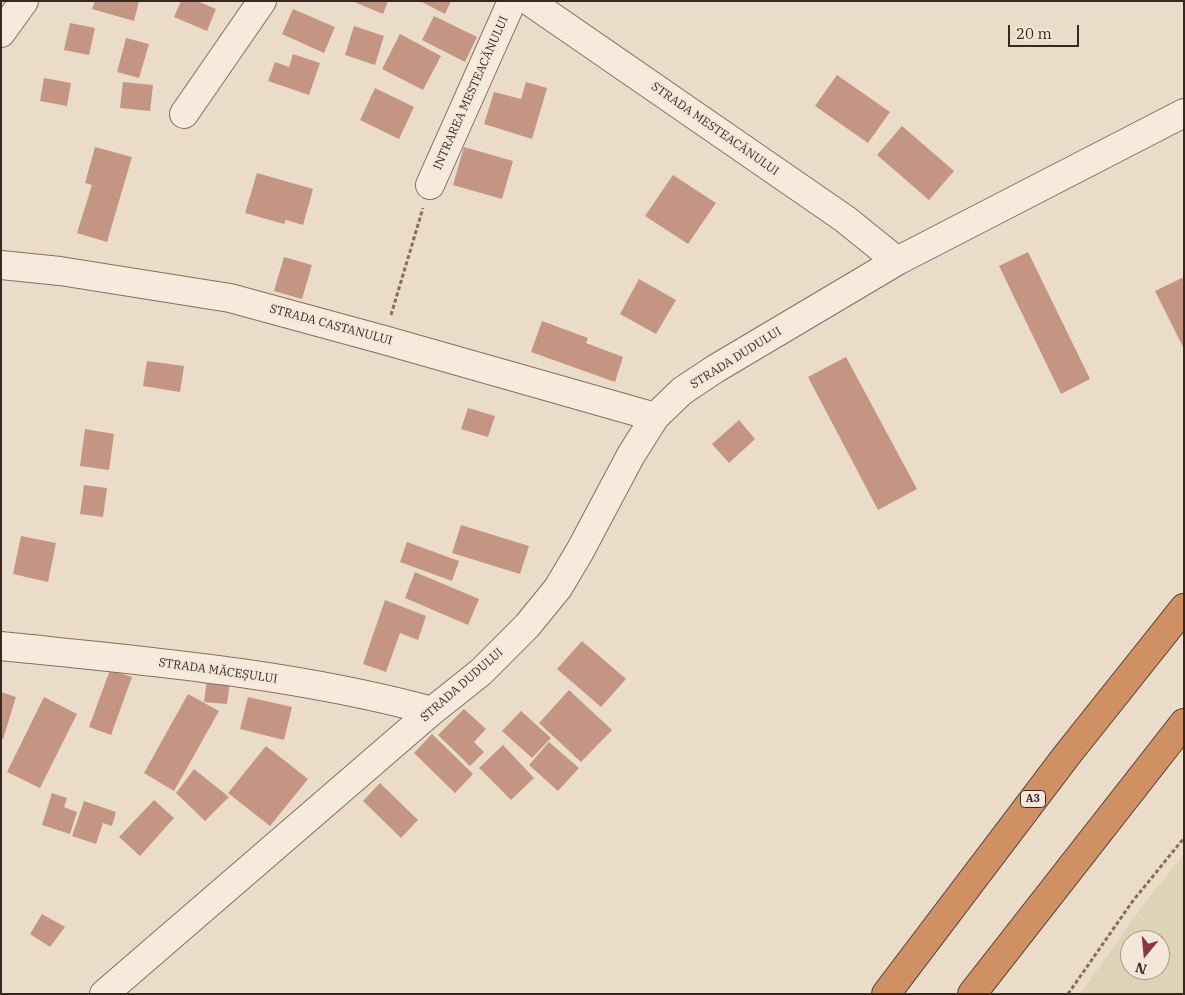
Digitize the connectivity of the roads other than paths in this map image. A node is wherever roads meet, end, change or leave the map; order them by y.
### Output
1 (24, 1) edge
2 (262, 1) edge
3 (512, 1) edge
4 (529, 1) edge
5 (1, 33) edge
6 (1184, 113) edge
7 (184, 114) dead end
8 (430, 184) road end
9 (897, 261) junction
10 (1, 264) edge
11 (655, 417) junction
12 (1184, 608) edge
13 (1, 646) edge
14 (432, 711) junction
15 (1184, 723) edge
16 (104, 994) edge
17 (886, 994) edge
18 (972, 994) edge

1 - 5 street
2 - 7 street
3 - 8 street, INTRAREA MESTEACĂNULUI
4 - 9 street, STRADA MESTEACĂNULUI
6 - 9 street, STRADA DUDULUI
9 - 11 street, STRADA DUDULUI
10 - 11 street, STRADA CASTANULUI
11 - 14 street, STRADA DUDULUI
12 - 17 highway, A3
13 - 14 street, STRADA MĂCEȘULUI
14 - 16 street, STRADA DUDULUI
15 - 18 highway

